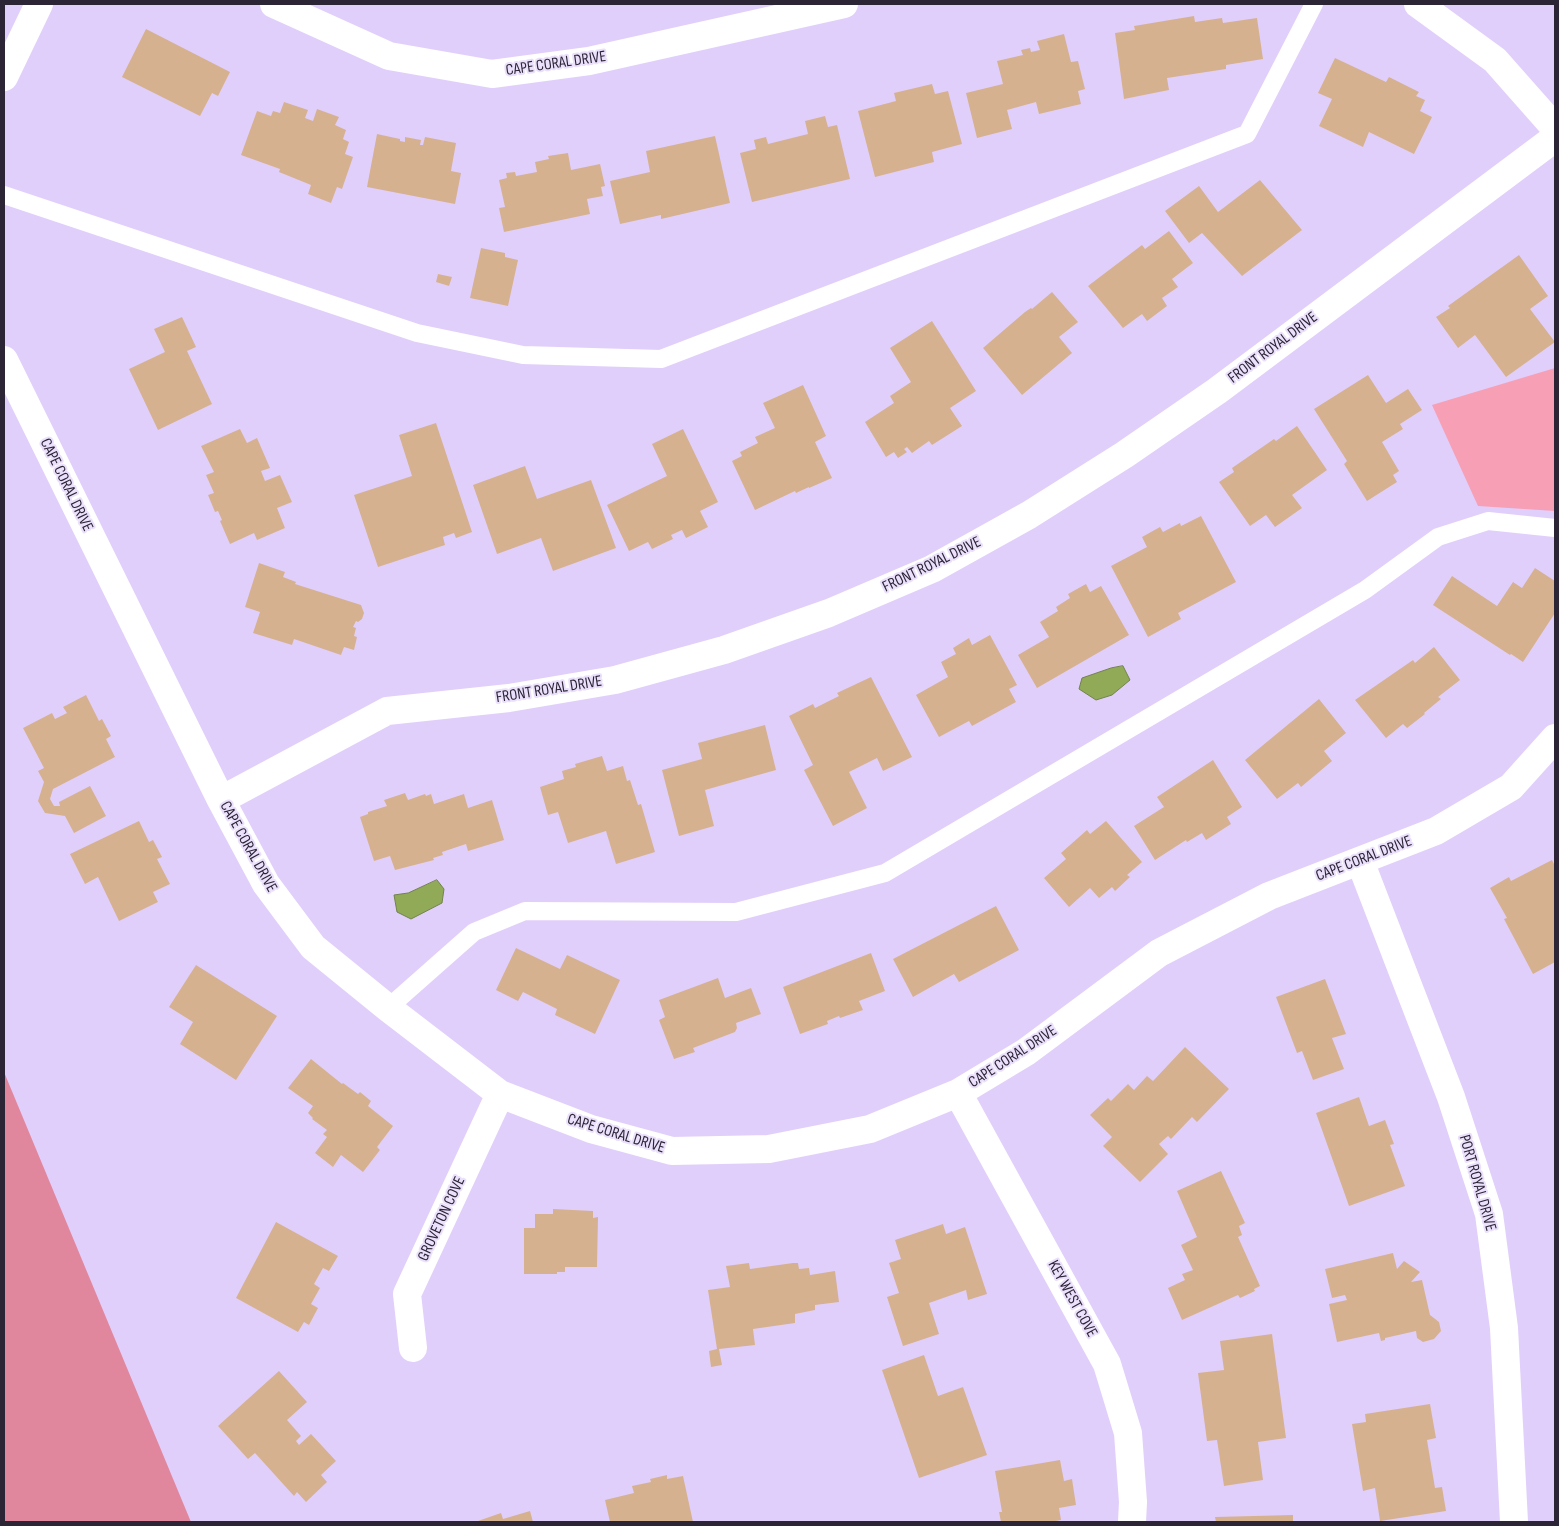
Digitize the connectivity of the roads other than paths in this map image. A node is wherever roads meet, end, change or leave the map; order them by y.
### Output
1 (39, 4) edge
2 (274, 4) edge
3 (844, 4) edge
4 (1314, 4) edge
5 (1418, 4) edge
6 (4, 78) edge
7 (1555, 128) edge
8 (1555, 138) edge
9 (4, 195) edge
10 (4, 360) edge
11 (1555, 528) edge
12 (1555, 738) edge
13 (221, 800) junction
14 (1360, 862) junction
15 (388, 1008) junction
16 (958, 1093) junction
17 (500, 1094) junction
18 (413, 1348) dead end
19 (1132, 1522) edge
20 (1514, 1522) edge

1 - 6 street
2 - 3 street, CAPE CORAL DRIVE
4 - 9 lane
5 - 7 street
8 - 13 street, FRONT ROYAL DRIVE
10 - 13 street, CAPE CORAL DRIVE
11 - 15 lane
12 - 14 street, CAPE CORAL DRIVE
13 - 15 street, CAPE CORAL DRIVE
14 - 16 street, CAPE CORAL DRIVE
14 - 20 street, PORT ROYAL DRIVE
15 - 17 street, CAPE CORAL DRIVE
16 - 17 street, CAPE CORAL DRIVE
16 - 19 street, KEY WEST COVE
17 - 18 street, GROVETON COVE

